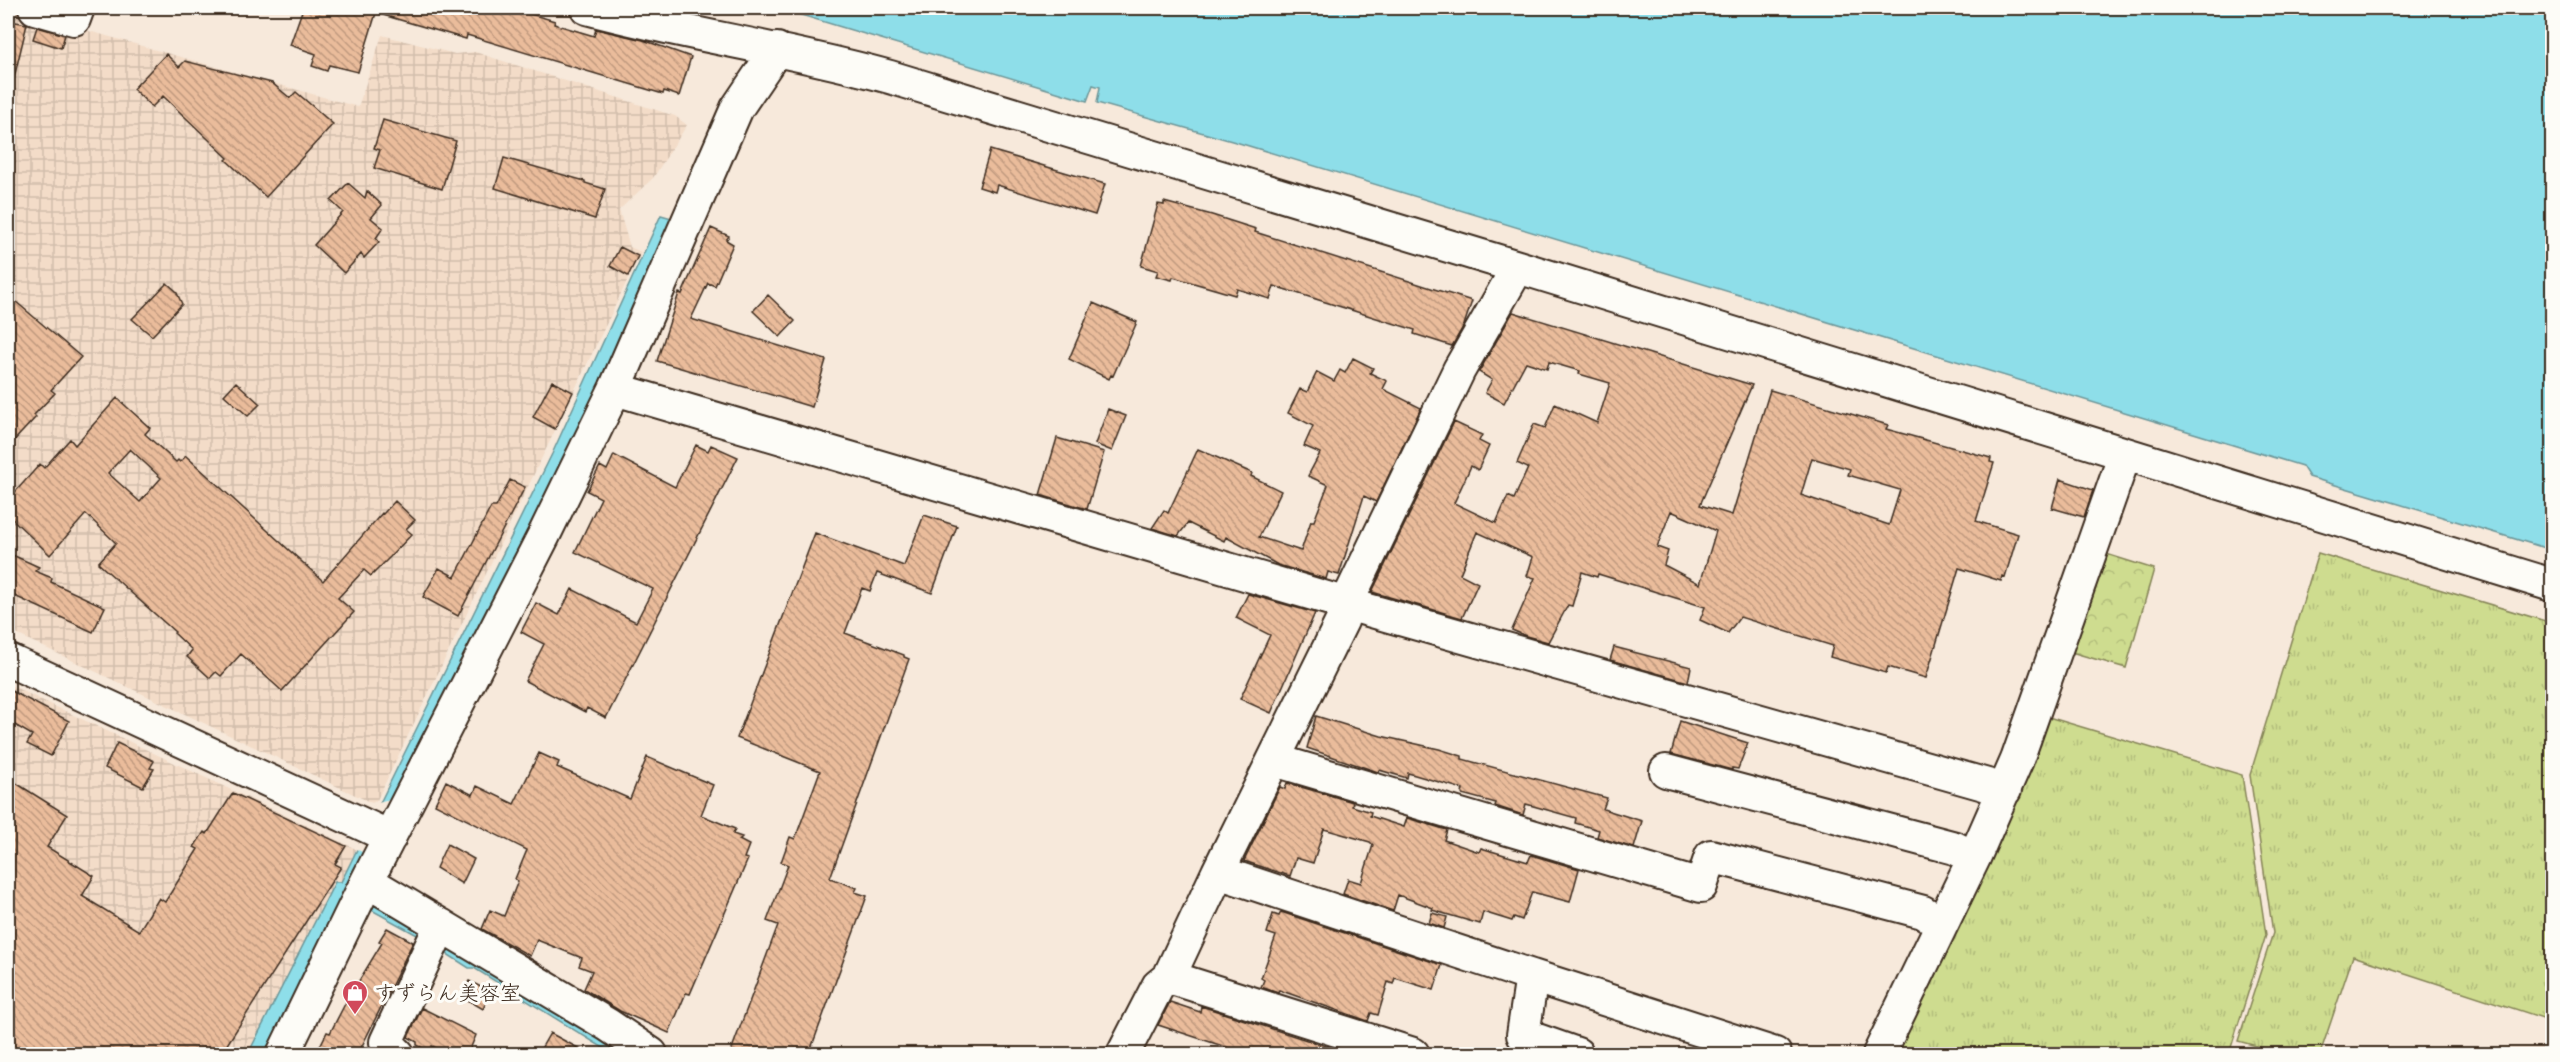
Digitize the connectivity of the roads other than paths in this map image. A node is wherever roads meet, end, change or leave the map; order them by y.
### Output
1 (35, 8) edge
2 (78, 8) edge
3 (587, 8) edge
4 (777, 49) junction
5 (1518, 267) junction
6 (615, 389) junction
7 (2125, 454) junction
8 (2553, 585) edge
9 (1345, 612) junction
10 (8, 660) edge
11 (1274, 760) junction
12 (1666, 771) dead end
13 (2005, 790) junction
14 (390, 837) junction
15 (1966, 854) junction
16 (1218, 872) junction
17 (362, 892) junction
18 (1934, 919) junction
19 (437, 934) junction
20 (1532, 976) junction
21 (1169, 977) junction
22 (283, 1054) edge
23 (398, 1054) edge
24 (651, 1054) edge
25 (1123, 1054) edge
26 (1413, 1054) edge
27 (1577, 1054) edge
28 (1775, 1054) edge
29 (1879, 1054) edge

1 - 2 street
3 - 4 street
4 - 5 street
4 - 6 street
5 - 7 street
5 - 9 street
6 - 9 street
6 - 14 street
7 - 8 street
7 - 13 street
9 - 11 street
9 - 13 street
10 - 14 street
11 - 16 street
11 - 18 street
12 - 15 street
13 - 15 street
14 - 17 street
15 - 18 street
16 - 20 street
16 - 21 street
17 - 19 street
17 - 22 street
18 - 29 street
19 - 23 street
19 - 24 street
20 - 27 street
20 - 28 street
21 - 25 street
21 - 26 street

